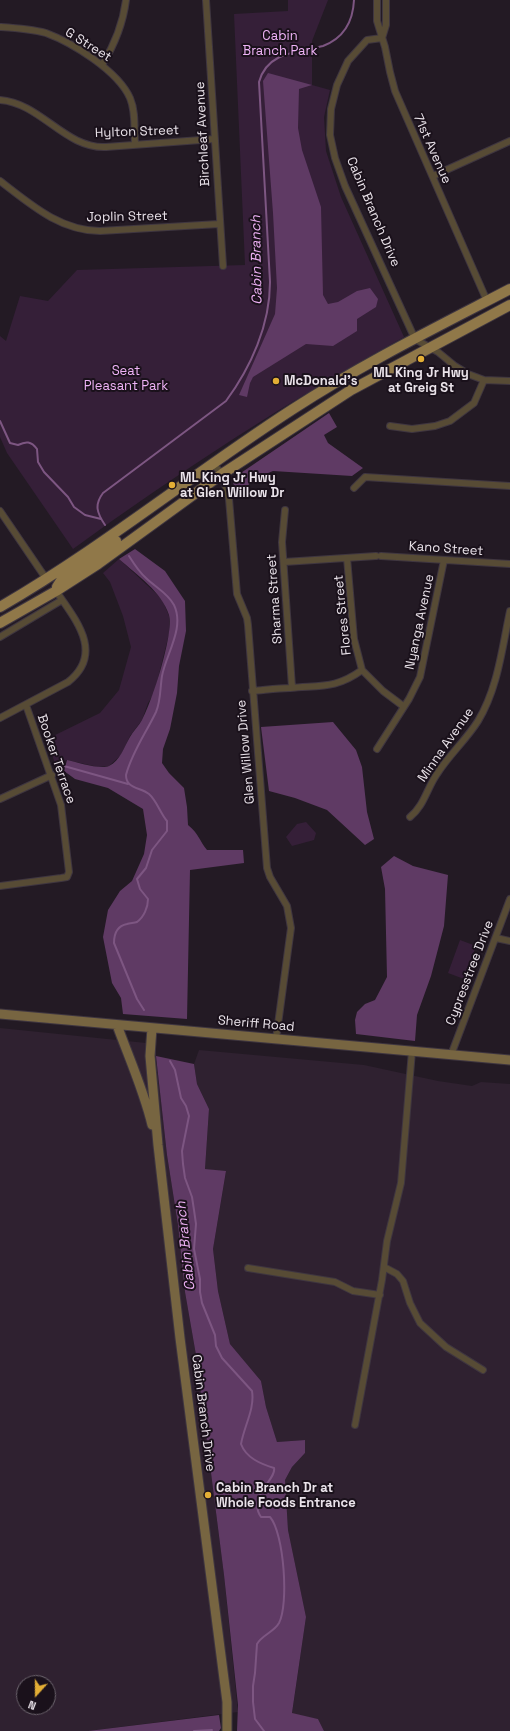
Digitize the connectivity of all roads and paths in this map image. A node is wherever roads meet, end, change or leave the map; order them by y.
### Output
1 (126, 0) edge
2 (206, 0) edge
3 (377, 0) edge
4 (386, 0) edge
5 (0, 27) edge
6 (382, 38) junction
7 (102, 65) junction
8 (0, 100) edge
9 (214, 139) junction
10 (510, 142) edge
11 (135, 144) junction
12 (433, 176) junction
13 (0, 181) edge
14 (219, 224) junction
15 (223, 266) dead end
16 (510, 289) edge
17 (487, 301) junction
18 (510, 305) edge
19 (415, 339) junction
20 (431, 348) junction
21 (484, 380) junction
22 (510, 381) edge
23 (390, 426) dead end
24 (213, 464) junction
25 (222, 474) junction
26 (510, 486) edge
27 (354, 488) dead end
28 (285, 510) dead end
29 (0, 511) edge
30 (7, 522) junction
31 (0, 526) edge
32 (125, 526) junction
33 (347, 558) junction
34 (444, 560) junction
35 (284, 562) junction
36 (510, 564) edge
37 (47, 580) junction
38 (56, 591) junction
39 (62, 600) junction
40 (0, 607) edge
41 (510, 610) edge
42 (0, 618) edge
43 (0, 623) edge
44 (0, 636) edge
45 (362, 670) junction
46 (292, 687) junction
47 (252, 691) junction
48 (26, 705) junction
49 (403, 706) junction
50 (0, 718) edge
51 (377, 749) dead end
52 (52, 775) junction
53 (0, 799) edge
54 (410, 817) dead end
55 (0, 886) edge
56 (510, 899) edge
57 (496, 938) junction
58 (510, 941) edge
59 (0, 1014) edge
60 (117, 1025) junction
61 (152, 1028) junction
62 (276, 1039) junction
63 (412, 1051) junction
64 (451, 1055) junction
65 (510, 1060) edge
66 (158, 1145) junction
67 (384, 1267) junction
68 (248, 1268) dead end
69 (380, 1295) junction
70 (483, 1370) dead end
71 (355, 1425) dead end
72 (227, 1731) edge

1 - 7 street
2 - 9 street, Birchleaf Avenue
3 - 6 street
4 - 6 street, 71st Avenue
5 - 7 street, G Street
6 - 12 street, 71st Avenue
6 - 19 street, Cabin Branch Drive
7 - 11 street, G Street
8 - 11 street, Hylton Street
9 - 11 street, Hylton Street
9 - 14 street, Birchleaf Avenue
10 - 12 street
12 - 17 street, 71st Avenue
13 - 14 street, Joplin Street
14 - 15 street, Birchleaf Avenue
16 - 17 main road
17 - 19 main road
18 - 20 main road
19 - 20 street
19 - 24 main road
20 - 21 street
20 - 25 main road
21 - 22 street
21 - 23 street
24 - 25 street, Glen Willow Drive
24 - 32 main road
25 - 38 main road
25 - 47 street, Glen Willow Drive
26 - 27 street
28 - 35 street, Sharma Street
29 - 30 street
30 - 31 street
30 - 37 street
32 - 37 main road
32 - 38 main road
33 - 34 street, Kano Street
33 - 35 street, Kano Street
33 - 45 street, Flores Street
34 - 36 street, Kano Street
34 - 49 street, Nyanga Avenue
35 - 46 street, Sharma Street
37 - 40 main road
37 - 42 main road
38 - 39 street
38 - 43 main road
39 - 44 street
39 - 48 street
41 - 54 street, Minna Avenue
45 - 46 street
45 - 49 street
46 - 47 street
47 - 62 street, Glen Willow Drive
48 - 50 street
48 - 52 street, Booker Terrace
49 - 51 street, Nyanga Avenue
52 - 53 street
52 - 55 street, Booker Terrace
56 - 57 street, Cypresstree Drive
57 - 58 street
57 - 64 street, Cypresstree Drive
59 - 60 street, Sheriff Road
60 - 61 street, Sheriff Road
60 - 66 street, Cabin Branch Drive
61 - 62 street, Sheriff Road
61 - 66 street, Cabin Branch Drive
62 - 63 street, Sheriff Road
63 - 64 street, Sheriff Road
63 - 67 street
64 - 65 street, Sheriff Road
66 - 72 street, Cabin Branch Drive
67 - 69 street
67 - 70 street
68 - 69 street
69 - 71 street

